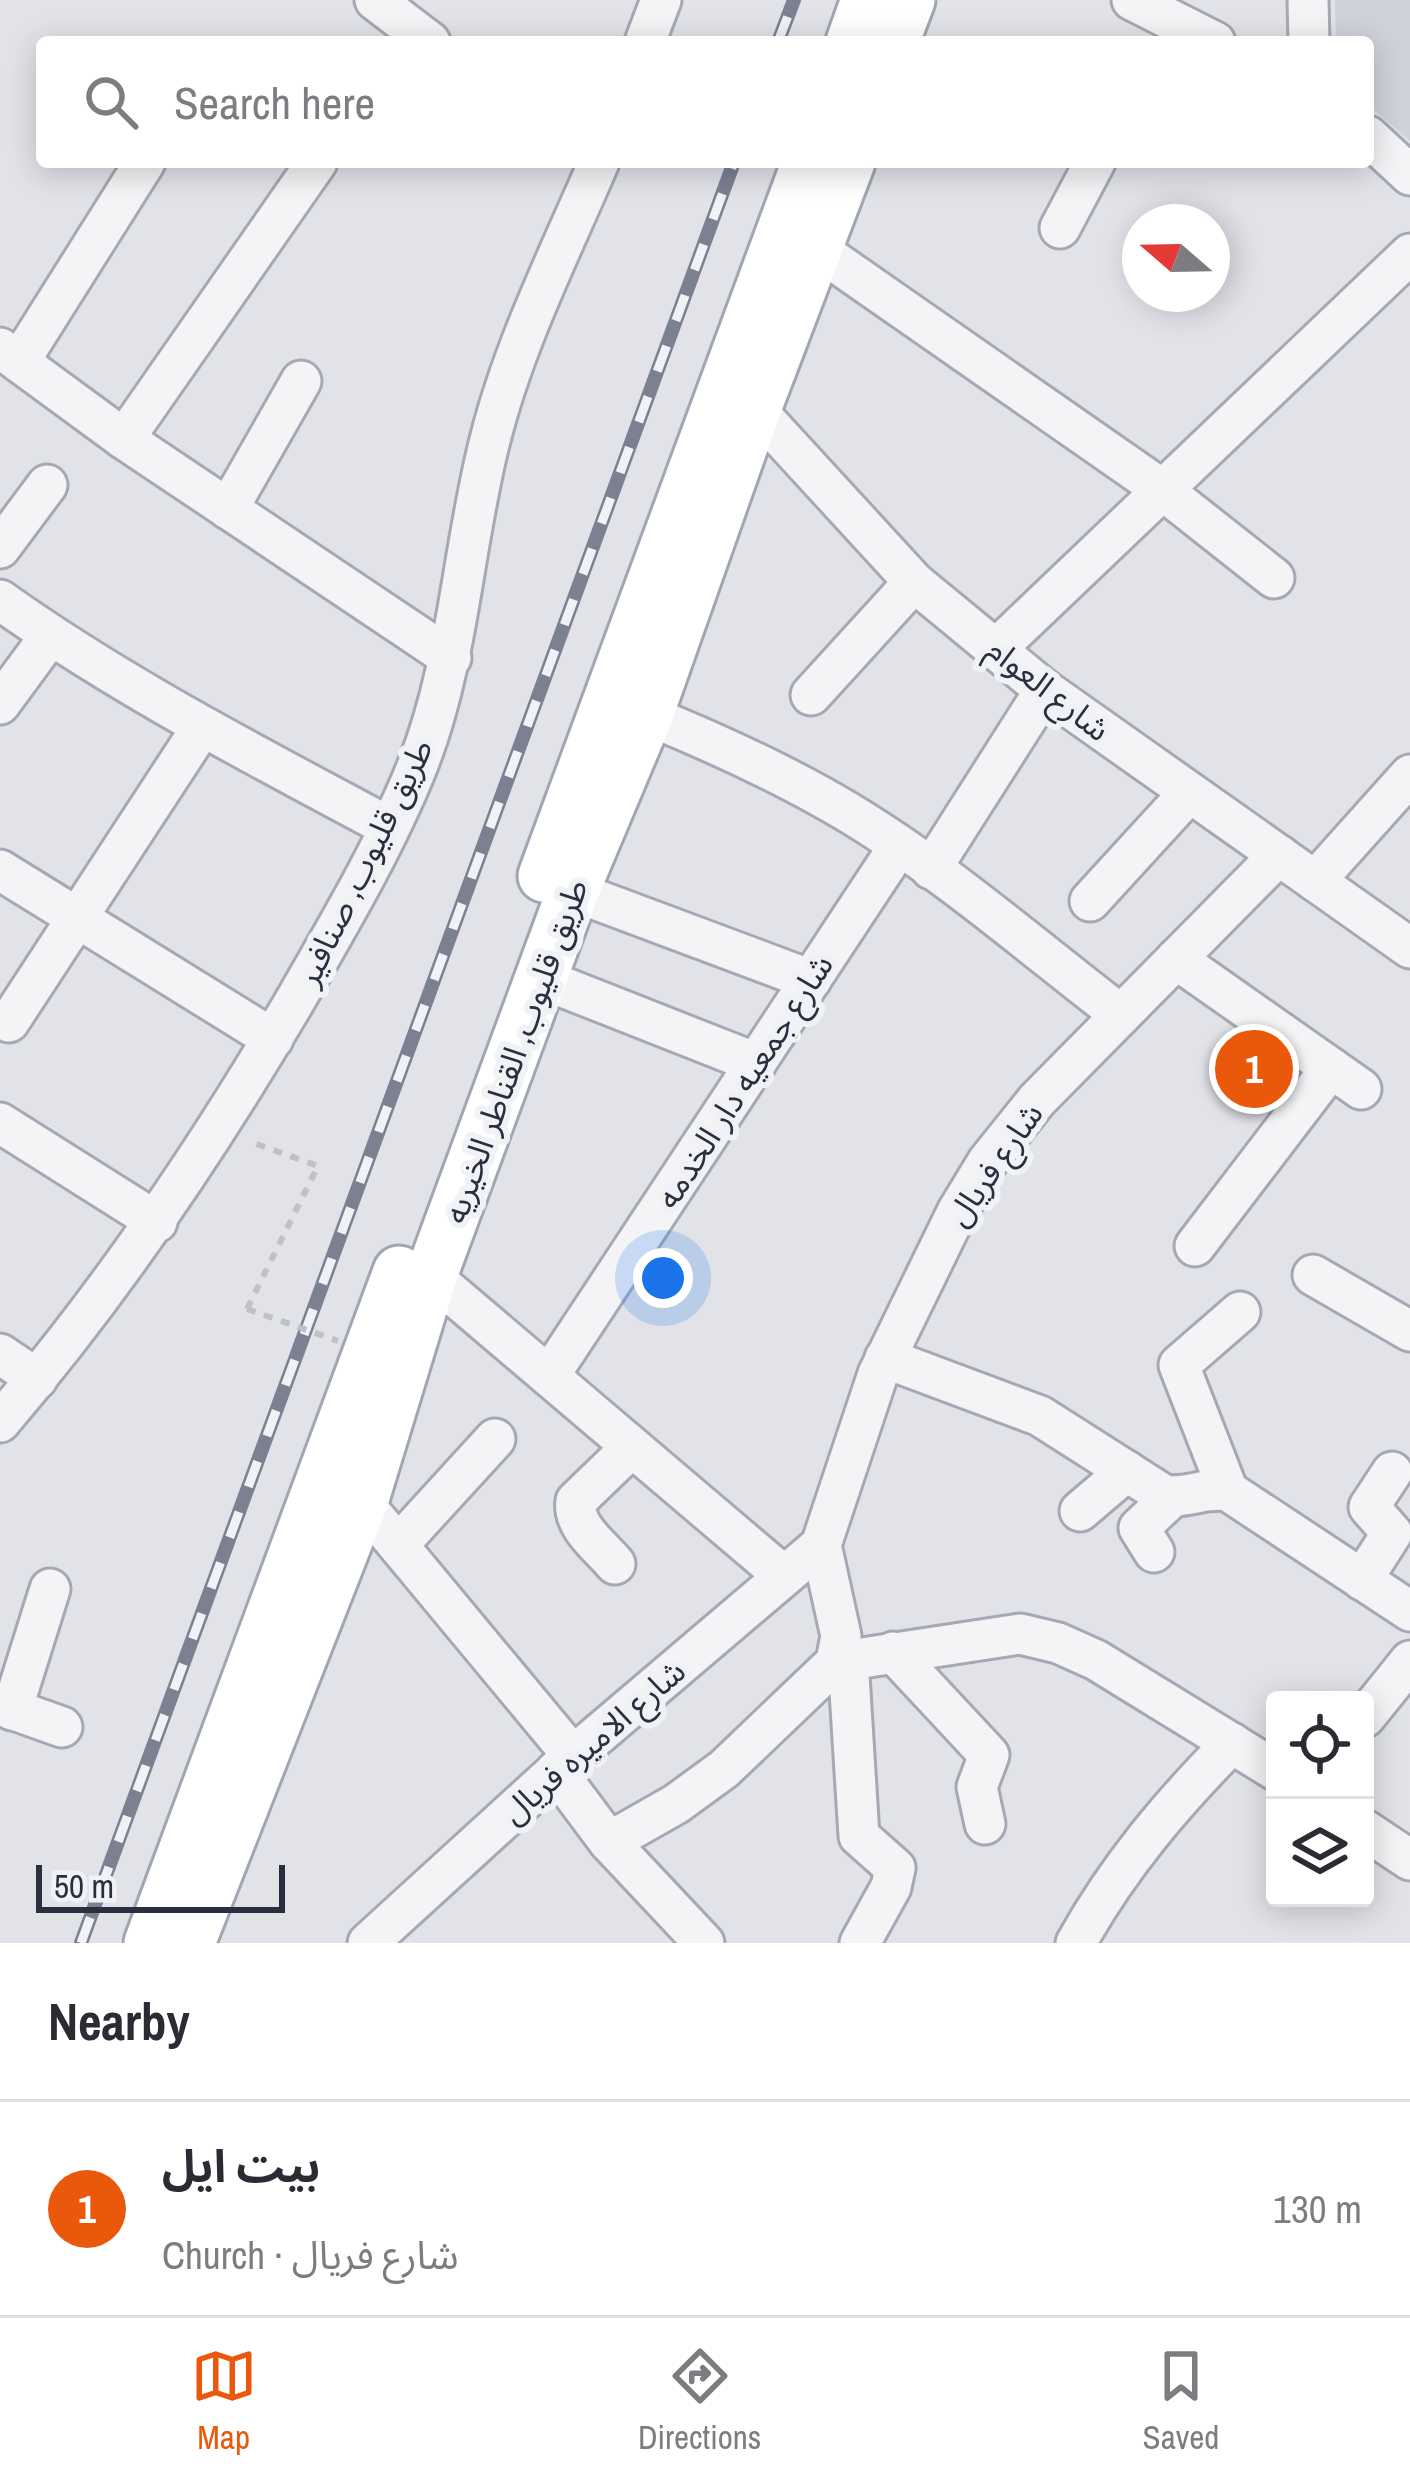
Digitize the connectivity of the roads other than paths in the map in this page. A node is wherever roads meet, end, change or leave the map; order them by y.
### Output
1 (375, 0) edge
2 (661, 0) edge
3 (867, 0) edge
4 (909, 0) edge
5 (1132, 0) edge
6 (1308, 0) edge
7 (1166, 31) edge
8 (411, 36) edge
9 (647, 36) edge
10 (854, 36) edge
11 (895, 36) edge
12 (1309, 36) edge
13 (1374, 142) edge
14 (142, 168) edge
15 (313, 168) edge
16 (596, 168) edge
17 (806, 168) edge
18 (847, 168) edge
19 (1092, 168) edge
20 (1410, 175) edge
21 (1060, 228) dead end
22 (817, 249) junction
23 (1410, 254) edge
24 (10, 355) edge
25 (301, 381) dead end
26 (740, 398) junction
27 (124, 439) junction
28 (47, 485) dead end
29 (1160, 488) junction
30 (228, 508) junction
31 (0, 548) edge
32 (1274, 578) dead end
33 (914, 582) junction
34 (0, 599) edge
35 (50, 636) junction
36 (996, 649) junction
37 (451, 658) junction
38 (1045, 689) junction
39 (811, 695) dead end
40 (0, 704) edge
41 (647, 715) junction
42 (202, 727) junction
43 (1410, 776) edge
44 (1188, 794) junction
45 (389, 827) junction
46 (898, 846) junction
47 (1279, 855) junction
48 (931, 869) junction
49 (0, 870) edge
50 (1315, 881) junction
51 (573, 892) junction
52 (1090, 902) dead end
53 (76, 920) junction
54 (1410, 947) edge
55 (1176, 959) junction
56 (541, 978) junction
57 (811, 980) junction
58 (1121, 1015) junction
59 (9, 1022) dead end
60 (273, 1039) junction
61 (756, 1063) junction
62 (0, 1124) edge
63 (157, 1222) junction
64 (1195, 1246) dead end
65 (1312, 1275) dead end
66 (431, 1276) junction
67 (1240, 1312) dead end
68 (1410, 1331) edge
69 (0, 1354) edge
70 (885, 1358) junction
71 (549, 1376) junction
72 (37, 1378) junction
73 (0, 1422) edge
74 (495, 1439) dead end
75 (632, 1447) junction
76 (1127, 1471) junction
77 (1393, 1472) dead end
78 (1228, 1491) junction
79 (1172, 1497) junction
80 (362, 1502) junction
81 (1080, 1511) dead end
82 (398, 1545) junction
83 (821, 1545) junction
84 (1154, 1552) dead end
85 (615, 1564) dead end
86 (784, 1576) junction
87 (1362, 1580) junction
88 (50, 1588) dead end
89 (1410, 1611) edge
90 (893, 1652) junction
91 (842, 1661) junction
92 (1410, 1661) edge
93 (1374, 1706) edge
94 (6, 1708) edge
95 (62, 1727) dead end
96 (1232, 1743) junction
97 (565, 1763) junction
98 (1266, 1764) edge
99 (985, 1824) dead end
100 (1374, 1836) edge
101 (609, 1842) junction
102 (1410, 1860) edge
103 (150, 1943) edge
104 (189, 1943) edge
105 (368, 1943) edge
106 (704, 1943) edge
107 (860, 1943) edge
108 (1076, 1943) edge

1 - 8 street
2 - 9 street
3 - 10 main road
4 - 11 main road
5 - 7 street
6 - 12 street
13 - 20 street
14 - 24 street
15 - 27 street
16 - 37 street, طريق قليوب, صنافير
17 - 26 main road, طريق قليوب, القناطر الخيريه
18 - 22 main road, طريق قليوب, القناطر الخيريه
19 - 21 street
22 - 26 main road, طريق قليوب, القناطر الخيريه
22 - 29 street
23 - 29 street
24 - 27 street
25 - 30 street
26 - 33 street, شارع العوام
26 - 41 main road, طريق قليوب, القناطر الخيريه
26 - 103 main road, طريق قليوب, القناطر الخيريه
27 - 30 street
28 - 31 street
29 - 32 street
29 - 36 street
30 - 37 street
33 - 36 street, شارع العوام
33 - 39 street
34 - 35 street
35 - 40 street
35 - 42 street
36 - 38 street, شارع العوام
37 - 45 street, طريق قليوب, صنافير
38 - 44 street, شارع العوام
38 - 48 street
41 - 46 street
41 - 51 main road, طريق قليوب, القناطر الخيريه
42 - 45 street
42 - 53 street
43 - 50 street
44 - 47 street, شارع العوام
44 - 52 street
45 - 60 street, طريق قليوب, صنافير
46 - 48 street
46 - 57 street, شارع جمعيه دار الخدمه
47 - 50 street, شارع العوام
47 - 55 street, شارع فريال
48 - 58 street
49 - 53 street
50 - 54 street, شارع العوام
51 - 56 main road, طريق قليوب, القناطر الخيريه
51 - 57 street
53 - 59 street
53 - 60 street
55 - 58 street, شارع فريال
55 - 64 street
56 - 61 street
56 - 66 main road, طريق قليوب, القناطر الخيريه
57 - 61 street, شارع جمعيه دار الخدمه
58 - 70 street, شارع فريال
60 - 63 street, طريق قليوب, صنافير
61 - 71 street, شارع جمعيه دار الخدمه
62 - 63 street
63 - 72 street, طريق قليوب, صنافير
65 - 68 street
66 - 71 street
66 - 80 main road, طريق قليوب, القناطر الخيريه
67 - 78 street
69 - 72 street
70 - 76 street
70 - 83 street, شارع فريال
71 - 75 street
72 - 73 street, طريق قليوب, صنافير
74 - 82 street
75 - 85 street
75 - 86 street
76 - 79 street
76 - 81 street
77 - 87 street
78 - 79 street
78 - 87 street
79 - 84 street
80 - 82 street
80 - 104 main road, طريق قليوب, القناطر الخيريه
82 - 97 street
83 - 86 street, شارع الاميره فريال
83 - 91 street
86 - 97 street, شارع الاميره فريال
87 - 89 street
88 - 94 street
90 - 91 street
90 - 96 street
90 - 99 street
91 - 101 street
91 - 107 street
92 - 93 street
94 - 95 street
96 - 98 street
96 - 108 street
97 - 101 street
97 - 105 street, شارع الاميره فريال
100 - 102 street
101 - 106 street

